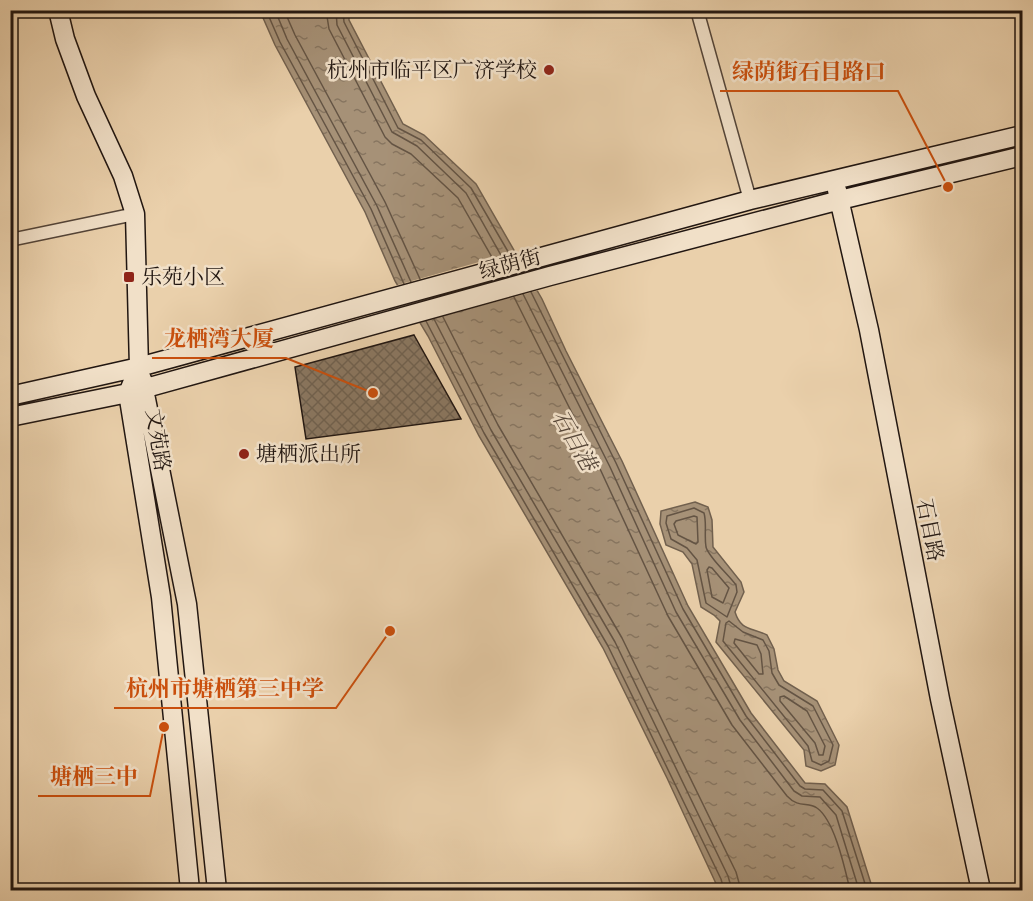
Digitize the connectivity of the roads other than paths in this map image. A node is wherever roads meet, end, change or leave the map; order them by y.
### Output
1 (58, 10) edge
2 (696, 10) edge
3 (1023, 135) edge
4 (1023, 156) edge
5 (835, 179) junction
6 (750, 200) junction
7 (840, 200) junction
8 (135, 214) junction
9 (10, 240) edge
10 (139, 367) junction
11 (136, 391) junction
12 (10, 396) edge
13 (10, 417) edge
14 (190, 891) edge
15 (217, 891) edge
16 (981, 891) edge

1 - 8 street
2 - 6 street
3 - 5 street, 绿荫街
4 - 7 street, 绿荫街
5 - 6 street, 绿荫街
5 - 7 street, 石目路
6 - 10 street, 绿荫街
7 - 11 street, 绿荫街
7 - 16 street, 石目路
8 - 9 street
8 - 10 street
10 - 11 street
10 - 12 street, 绿荫街
11 - 13 street, 绿荫街
11 - 14 street, 文苑路
11 - 15 street

